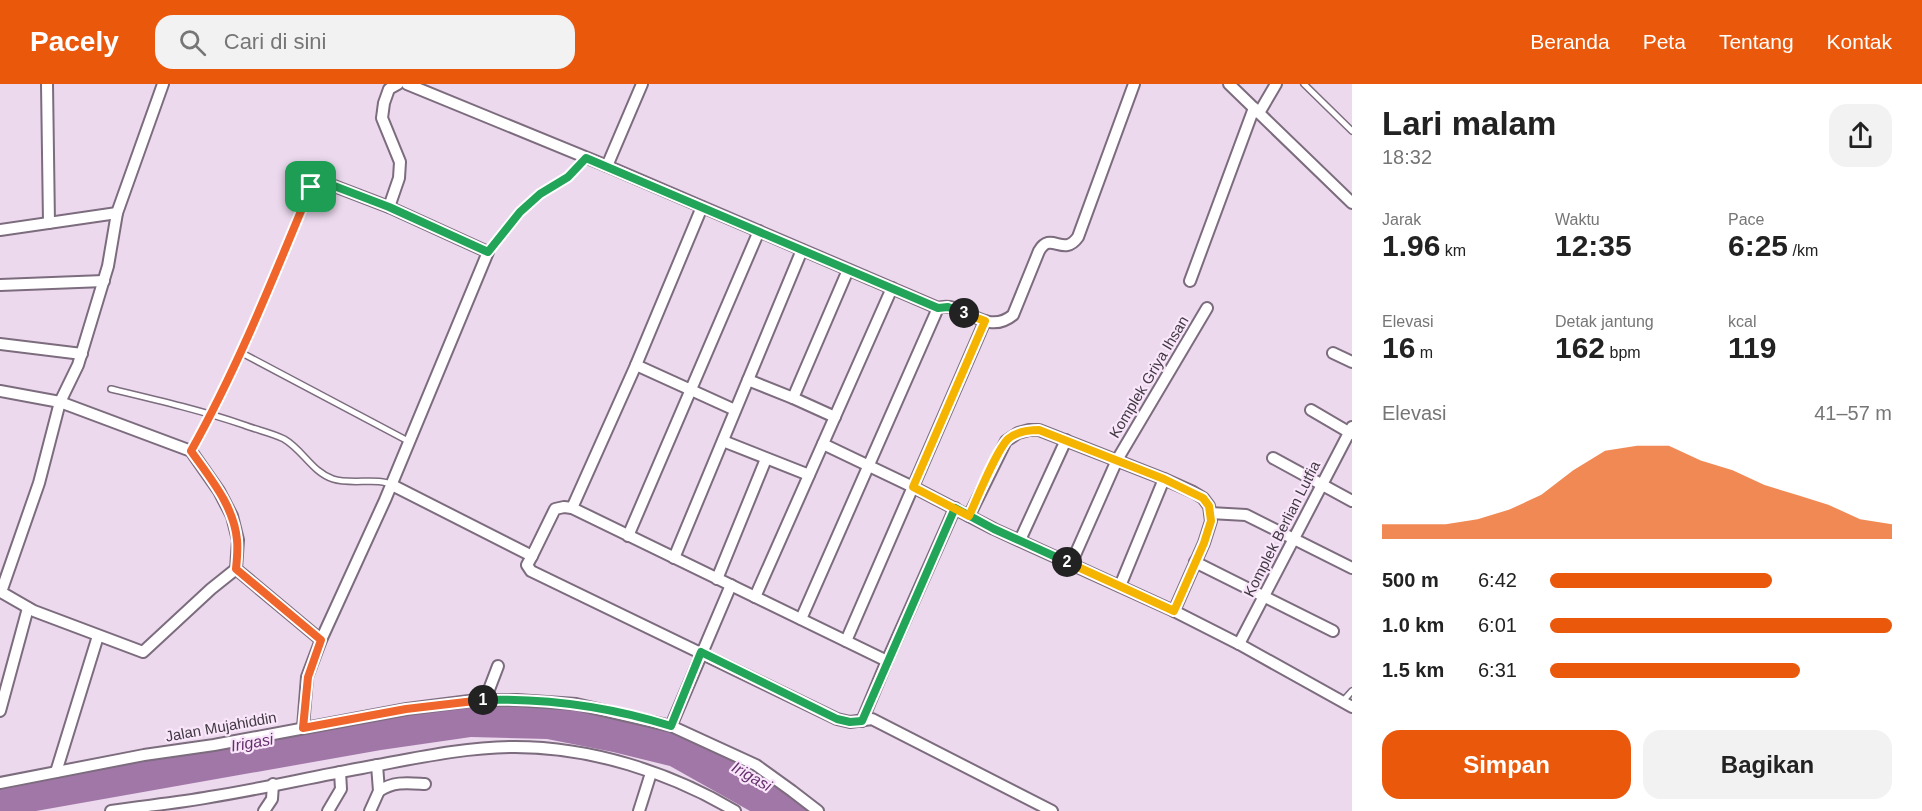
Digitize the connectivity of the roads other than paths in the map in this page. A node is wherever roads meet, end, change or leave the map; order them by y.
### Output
1 (47, 84) edge
2 (163, 84) edge
3 (398, 84) edge
4 (407, 84) edge
5 (642, 84) edge
6 (1134, 84) edge
7 (1229, 84) edge
8 (1276, 84) edge
9 (1304, 84) edge
10 (1256, 111) junction
11 (1352, 131) edge
12 (586, 158) junction
13 (607, 166) junction
14 (311, 187) joint
15 (1352, 203) edge
16 (389, 207) junction
17 (702, 207) junction
18 (117, 213) junction
19 (50, 223) junction
20 (0, 230) edge
21 (759, 231) junction
22 (802, 250) junction
23 (488, 252) junction
24 (848, 270) junction
25 (104, 281) junction
26 (1190, 281) dead end
27 (0, 285) edge
28 (892, 288) junction
29 (938, 308) junction
30 (1207, 308) dead end
31 (985, 321) junction
32 (0, 344) edge
33 (240, 352) junction
34 (1333, 353) dead end
35 (82, 354) junction
36 (1352, 362) edge
37 (636, 365) junction
38 (748, 380) junction
39 (111, 389) dead end
40 (691, 390) junction
41 (0, 391) edge
42 (793, 398) junction
43 (60, 402) junction
44 (735, 410) junction
45 (1311, 410) dead end
46 (212, 414) junction
47 (835, 417) junction
48 (1351, 431) edge
49 (1066, 440) junction
50 (723, 441) junction
51 (410, 442) junction
52 (823, 444) junction
53 (191, 451) junction
54 (1273, 458) dead end
55 (766, 459) junction
56 (1117, 460) junction
57 (868, 466) junction
58 (809, 475) junction
59 (1164, 479) junction
60 (392, 485) junction
61 (1322, 485) junction
62 (913, 487) junction
63 (1352, 501) edge
64 (572, 508) junction
65 (955, 508) junction
66 (1210, 513) junction
67 (969, 516) junction
68 (628, 536) junction
69 (1294, 538) junction
70 (1020, 540) junction
71 (532, 556) junction
72 (674, 558) junction
73 (1196, 562) junction
74 (1071, 564) junction
75 (1352, 568) edge
76 (236, 569) junction
77 (717, 579) junction
78 (731, 585) junction
79 (1120, 586) junction
80 (0, 592) edge
81 (1264, 596) junction
82 (755, 597) junction
83 (28, 608) junction
84 (1174, 611) junction
85 (801, 619) junction
86 (1333, 631) dead end
87 (98, 636) junction
88 (321, 640) junction
89 (846, 641) junction
90 (1239, 644) junction
91 (701, 652) junction
92 (888, 661) junction
93 (498, 666) dead end
94 (1352, 691) edge
95 (485, 700) junction
96 (1347, 704) edge
97 (0, 711) edge
98 (862, 721) junction
99 (671, 726) junction
100 (303, 728) junction
101 (377, 765) junction
102 (56, 772) junction
103 (340, 772) junction
104 (651, 772) junction
105 (0, 783) edge
106 (273, 784) junction
107 (425, 784) dead end
108 (379, 791) junction
109 (198, 799) junction
110 (125, 810) edge
111 (111, 811) edge
112 (199, 811) edge
113 (264, 811) edge
114 (328, 811) edge
115 (370, 811) edge
116 (639, 811) edge
117 (735, 811) edge
118 (818, 811) edge
119 (1052, 811) edge

1 - 19 street
2 - 18 street
3 - 16 street
4 - 12 street
5 - 13 street
6 - 31 street
7 - 10 street
8 - 10 street
9 - 11 lane
10 - 15 street
10 - 26 street
12 - 13 street
12 - 23 lane
13 - 17 street
14 - 16 street
14 - 33 lane
16 - 23 street
17 - 21 street
17 - 37 street
18 - 19 street
18 - 25 street
19 - 20 street
21 - 22 street
21 - 40 street
22 - 24 street
22 - 38 street
23 - 51 street
24 - 28 street
24 - 42 street
25 - 27 street
25 - 35 street
28 - 29 street
28 - 47 street
29 - 31 street
29 - 57 street
30 - 56 street, Komplek Griya Ihsan
31 - 62 street
32 - 35 street
33 - 46 lane
33 - 51 lane
34 - 36 street
35 - 43 street
37 - 40 street
37 - 64 street
38 - 42 street
38 - 44 street
39 - 46 lane
40 - 44 street
40 - 68 street
41 - 43 street
42 - 47 street
43 - 53 street
43 - 80 street
44 - 50 street
45 - 48 street
46 - 53 lane
46 - 60 lane
47 - 52 street
48 - 61 street, Komplek Berlian Lutfia
49 - 56 street
49 - 67 street
49 - 70 street
50 - 55 street
50 - 72 street
51 - 60 street
52 - 57 street
52 - 58 street
53 - 76 street
54 - 61 street
55 - 58 street
55 - 77 street
56 - 59 street
56 - 74 street, Komplek Griya Ihsan
57 - 62 street
57 - 85 street
58 - 82 street
59 - 66 street
59 - 79 street
60 - 71 street
60 - 88 street
61 - 63 street
61 - 69 street, Komplek Berlian Lutfia
62 - 65 street
62 - 89 street
64 - 68 street
64 - 71 street
65 - 67 street
65 - 92 street
66 - 69 street
66 - 73 street
67 - 70 street
68 - 72 street
69 - 75 street
69 - 81 street, Komplek Berlian Lutfia
70 - 74 street
71 - 91 street
72 - 77 street
73 - 81 street
73 - 84 street
74 - 79 street
76 - 87 street
76 - 88 street
77 - 78 street
78 - 82 street
78 - 91 street
79 - 84 street
80 - 83 street
81 - 86 street
81 - 90 street, Komplek Berlian Lutfia
82 - 85 street
83 - 87 street
83 - 97 street
84 - 90 street
85 - 89 street
87 - 102 street
88 - 100 street
89 - 92 street
90 - 96 street
91 - 98 street
91 - 99 street
92 - 98 street
93 - 95 street
94 - 96 lane
95 - 99 street, Jalan Mujahiddin
95 - 100 street, Jalan Mujahiddin
98 - 119 street
99 - 118 street, Jalan Mujahiddin
100 - 102 street, Jalan Mujahiddin
101 - 103 street
101 - 104 street
101 - 108 street
102 - 105 street, Jalan Mujahiddin
103 - 106 street
103 - 114 street
104 - 116 street
104 - 117 street
106 - 109 street
106 - 113 street
107 - 108 street
108 - 115 street
109 - 110 street
109 - 112 street
110 - 111 street

